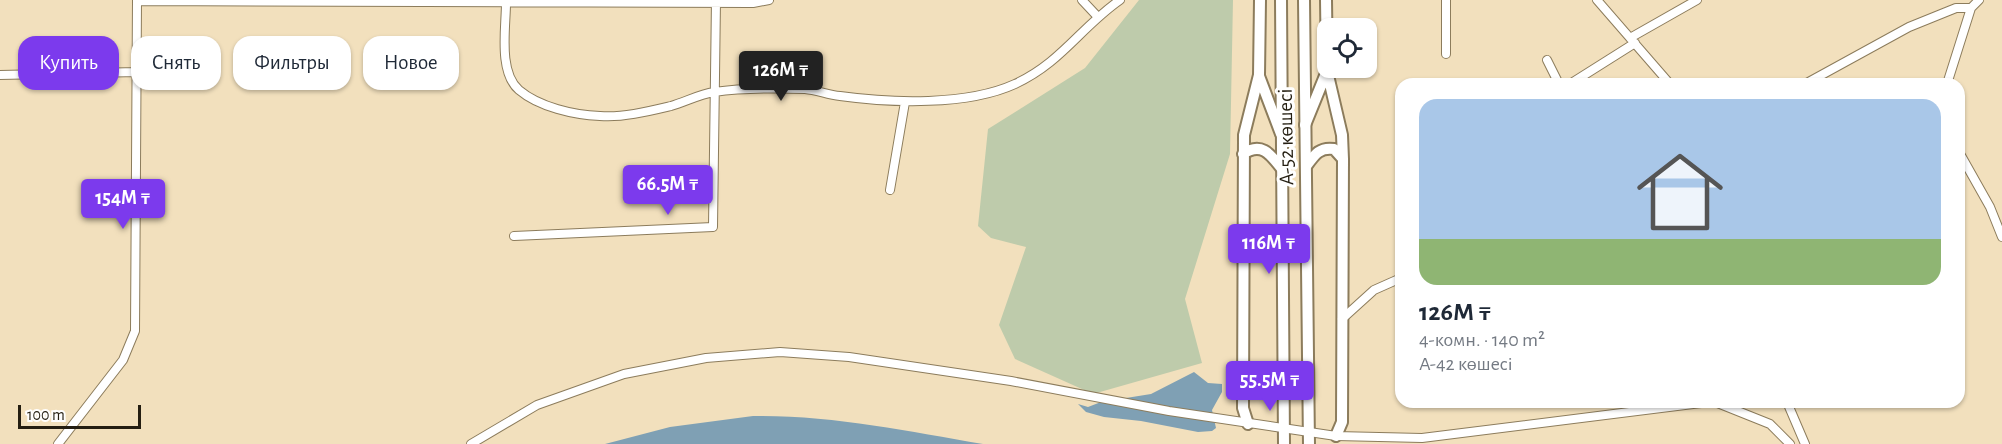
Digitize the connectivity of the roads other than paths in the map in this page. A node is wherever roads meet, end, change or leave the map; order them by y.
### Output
1 (769, 0) edge
2 (1082, 0) edge
3 (1120, 0) edge
4 (1281, 0) edge
5 (1304, 0) edge
6 (1318, 0) edge
7 (1326, 0) edge
8 (1446, 0) edge
9 (1597, 0) edge
10 (1696, 0) edge
11 (1979, 0) edge
12 (137, 1) edge
13 (274, 1) edge
14 (326, 1) edge
15 (463, 1) edge
16 (716, 1) edge
17 (506, 3) junction
18 (1262, 3) edge
19 (1971, 8) junction
20 (1327, 13) junction
21 (1097, 16) junction
22 (1327, 18) edge
23 (137, 36) edge
24 (1633, 40) junction
25 (1446, 54) dead end
26 (1547, 60) dead end
27 (131, 72) edge
28 (0, 75) edge
29 (1259, 75) junction
30 (1324, 78) edge
31 (1329, 78) edge
32 (1556, 78) edge
33 (1579, 78) edge
34 (1665, 78) edge
35 (1816, 78) edge
36 (1949, 78) edge
37 (137, 90) edge
38 (713, 92) junction
39 (905, 102) junction
40 (1305, 125) junction
41 (1281, 135) junction
42 (1244, 154) junction
43 (1343, 159) junction
44 (1965, 163) edge
45 (1307, 165) junction
46 (1282, 169) junction
47 (890, 190) dead end
48 (514, 236) dead end
49 (2002, 237) edge
50 (1395, 281) edge
51 (1342, 319) junction
52 (1661, 408) edge
53 (1729, 408) edge
54 (1789, 408) edge
55 (1248, 424) junction
56 (1336, 436) junction
57 (58, 444) edge
58 (471, 444) edge
59 (1284, 444) edge
60 (1309, 444) edge
61 (1790, 444) edge
62 (1804, 444) edge

1 - 16 street
2 - 21 street
3 - 21 street
4 - 41 street, А-52 көшесі
5 - 40 street, А-52 көшесі
6 - 20 street
7 - 20 street
8 - 25 street
9 - 24 street
10 - 24 street
11 - 19 street
12 - 13 street
12 - 23 street
13 - 14 street
14 - 15 street
15 - 17 street
16 - 17 street
16 - 38 street
17 - 38 street
18 - 29 street
19 - 35 street
19 - 36 street
20 - 22 street
21 - 39 street
24 - 33 street
24 - 34 street
26 - 32 street
27 - 28 street
29 - 41 street
29 - 42 street
30 - 40 street
31 - 43 street
37 - 57 street
38 - 39 street
38 - 48 street
39 - 47 street
40 - 45 street, А-52 көшесі
41 - 46 street, А-52 көшесі
42 - 46 street
42 - 55 street
43 - 45 street
43 - 51 street
44 - 49 street
45 - 60 street, А-52 көшесі
46 - 59 street, А-52 көшесі
50 - 51 street
51 - 56 street
52 - 56 street
53 - 61 street
54 - 62 street
55 - 56 street
55 - 58 street

